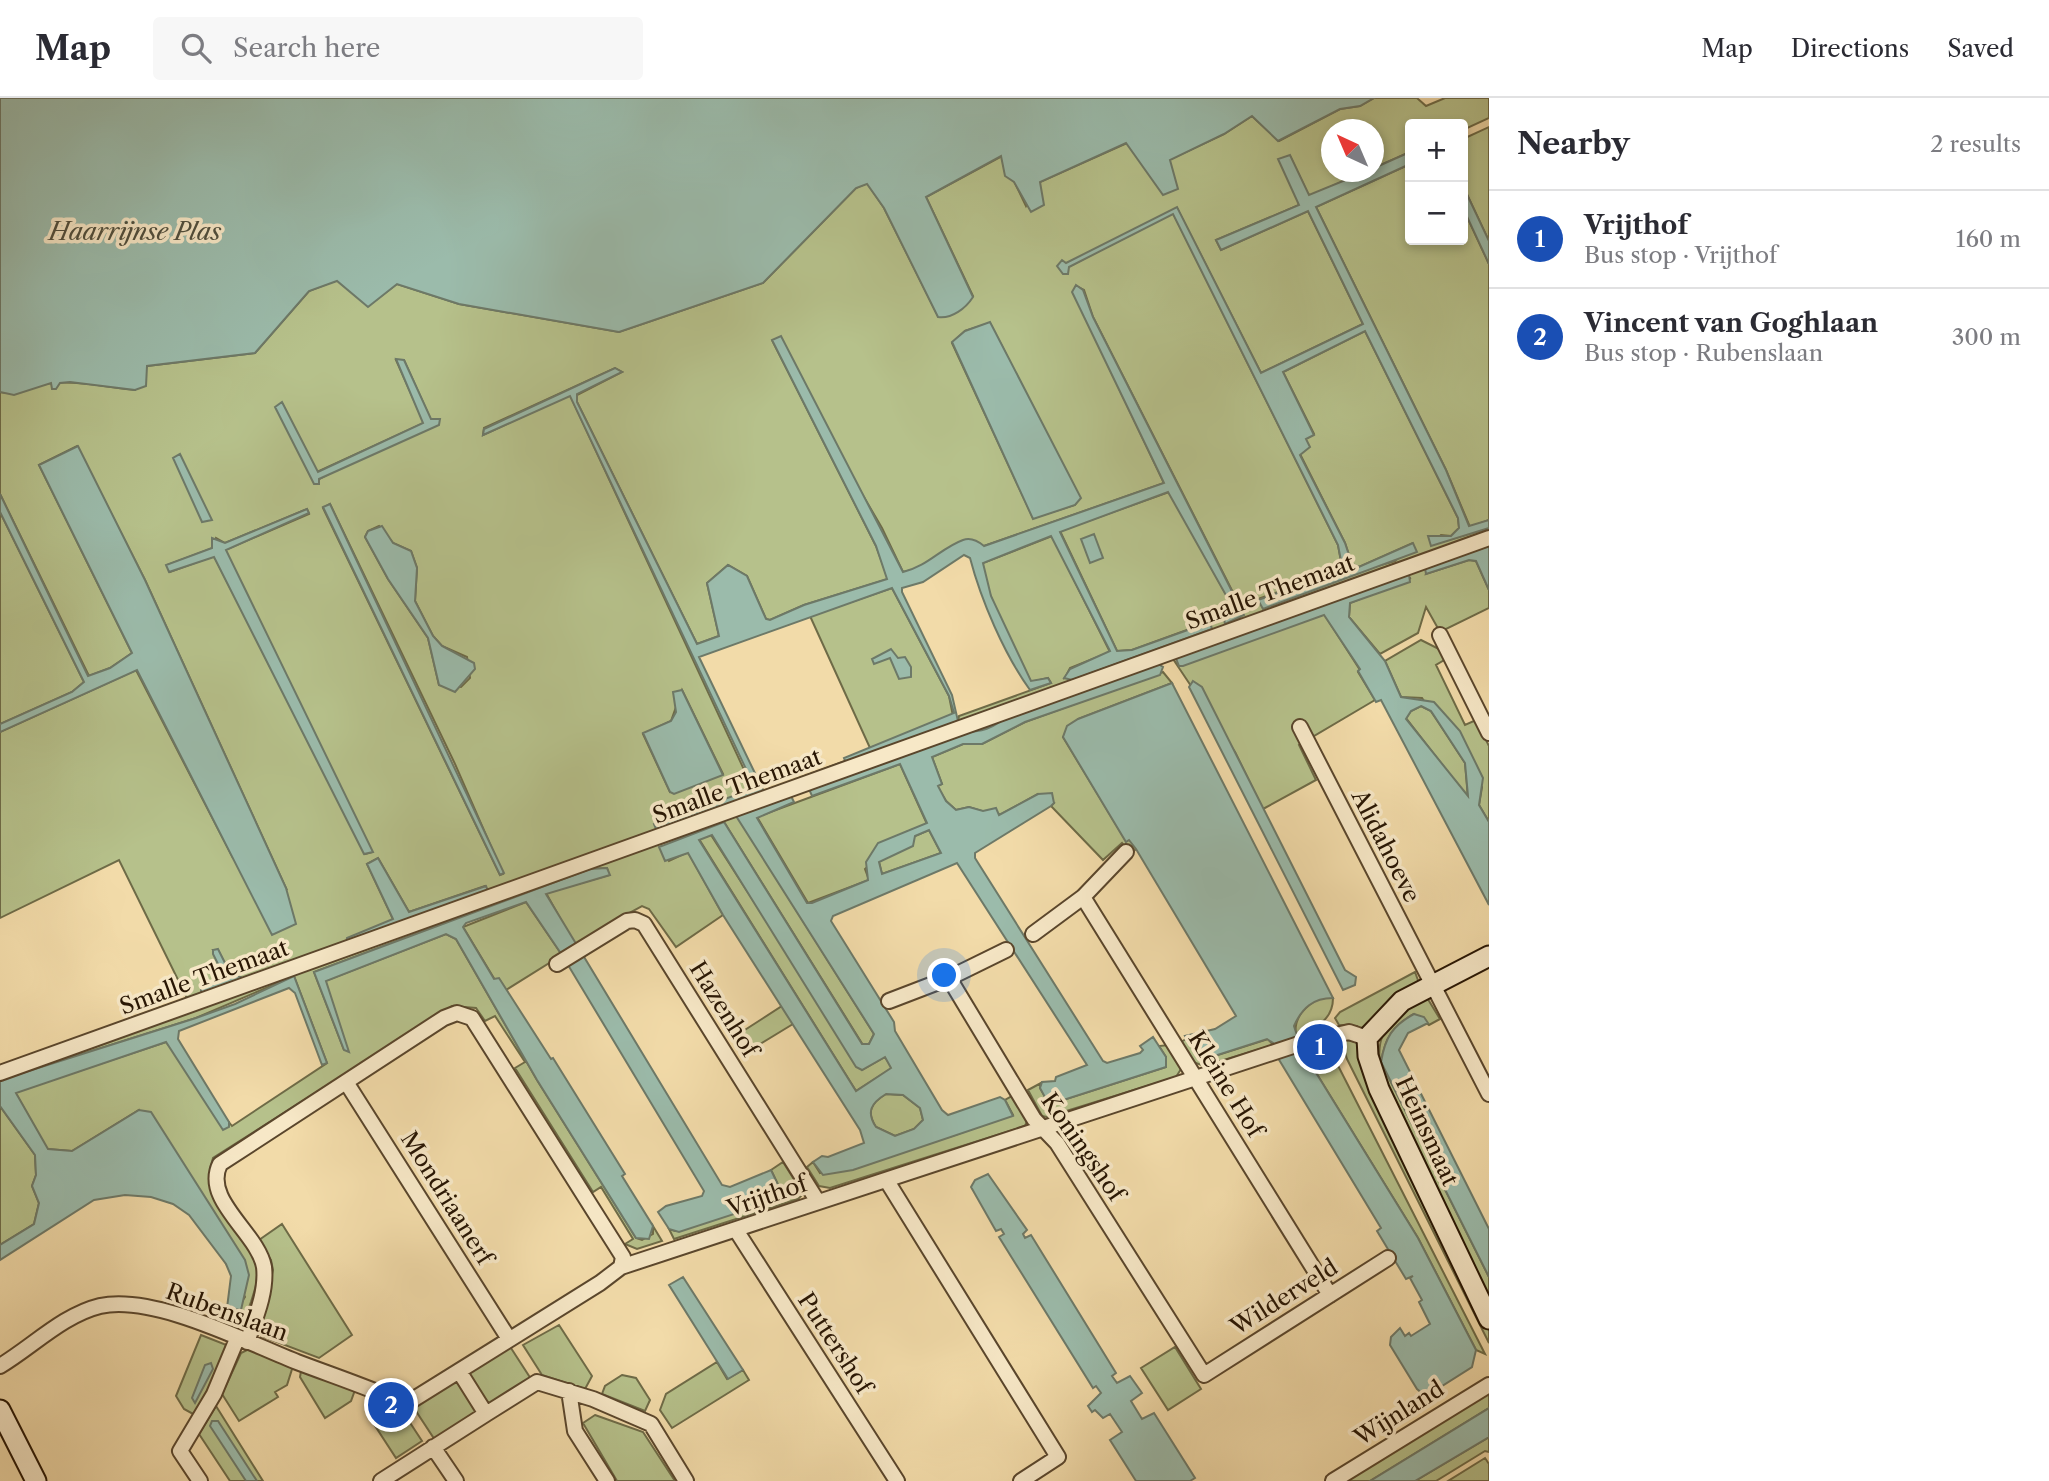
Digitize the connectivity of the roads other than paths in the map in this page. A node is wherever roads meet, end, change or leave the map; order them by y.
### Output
1 (1489, 538) edge
2 (1440, 635) dead end
3 (1300, 727) dead end
4 (1489, 733) edge
5 (1126, 852) dead end
6 (1083, 897) junction
7 (1033, 934) dead end
8 (1006, 950) dead end
9 (1489, 956) edge
10 (557, 964) dead end
11 (949, 978) junction
12 (1432, 985) junction
13 (889, 1001) dead end
14 (1367, 1038) junction
15 (0, 1073) edge
16 (1195, 1078) junction
17 (346, 1082) junction
18 (1489, 1094) edge
19 (1042, 1128) junction
20 (887, 1181) junction
21 (818, 1202) junction
22 (736, 1230) junction
23 (1388, 1258) dead end
24 (621, 1267) junction
25 (1330, 1295) junction
26 (1489, 1318) edge
27 (509, 1339) junction
28 (242, 1341) junction
29 (0, 1366) edge
30 (459, 1371) junction
31 (1204, 1375) joint
32 (1489, 1385) edge
33 (569, 1391) junction
34 (406, 1404) joint
35 (0, 1410) edge
36 (486, 1414) junction
37 (433, 1447) junction
38 (36, 1481) edge
39 (200, 1481) edge
40 (381, 1481) edge
41 (456, 1481) edge
42 (607, 1481) edge
43 (686, 1481) edge
44 (897, 1481) edge
45 (1021, 1481) edge
46 (1333, 1481) edge

1 - 15 street, Smalle Themaat
2 - 4 street
3 - 12 street, Alidahoeve
5 - 6 street
6 - 7 street
6 - 16 street, Kleine Hof
8 - 11 street
9 - 12 street
10 - 21 street, Hazenhof
11 - 13 street
11 - 19 street, Koningshof
12 - 14 street
12 - 18 street, Alidahoeve
14 - 16 street, Vrijthof
14 - 26 street, Heinsmaat
16 - 19 street, Vrijthof
16 - 25 street, Kleine Hof
17 - 24 street
17 - 27 street, Mondriaanerf
17 - 28 street
19 - 20 street, Vrijthof
19 - 31 street, Koningshof
20 - 21 street, Vrijthof
20 - 45 street
21 - 22 street, Vrijthof
22 - 24 street, Vrijthof
22 - 44 street, Puttershof
23 - 25 street, Wilderveld
24 - 27 street, Vrijthof
25 - 31 street, Wilderveld
27 - 30 street, Vrijthof
28 - 29 street, Rubenslaan
28 - 34 street, Rubenslaan
28 - 39 street
30 - 34 street, Vrijthof
30 - 36 street
32 - 46 street, Wijnland
33 - 36 street
33 - 42 street
33 - 43 street
35 - 38 street
36 - 37 street
37 - 40 street
37 - 41 street

